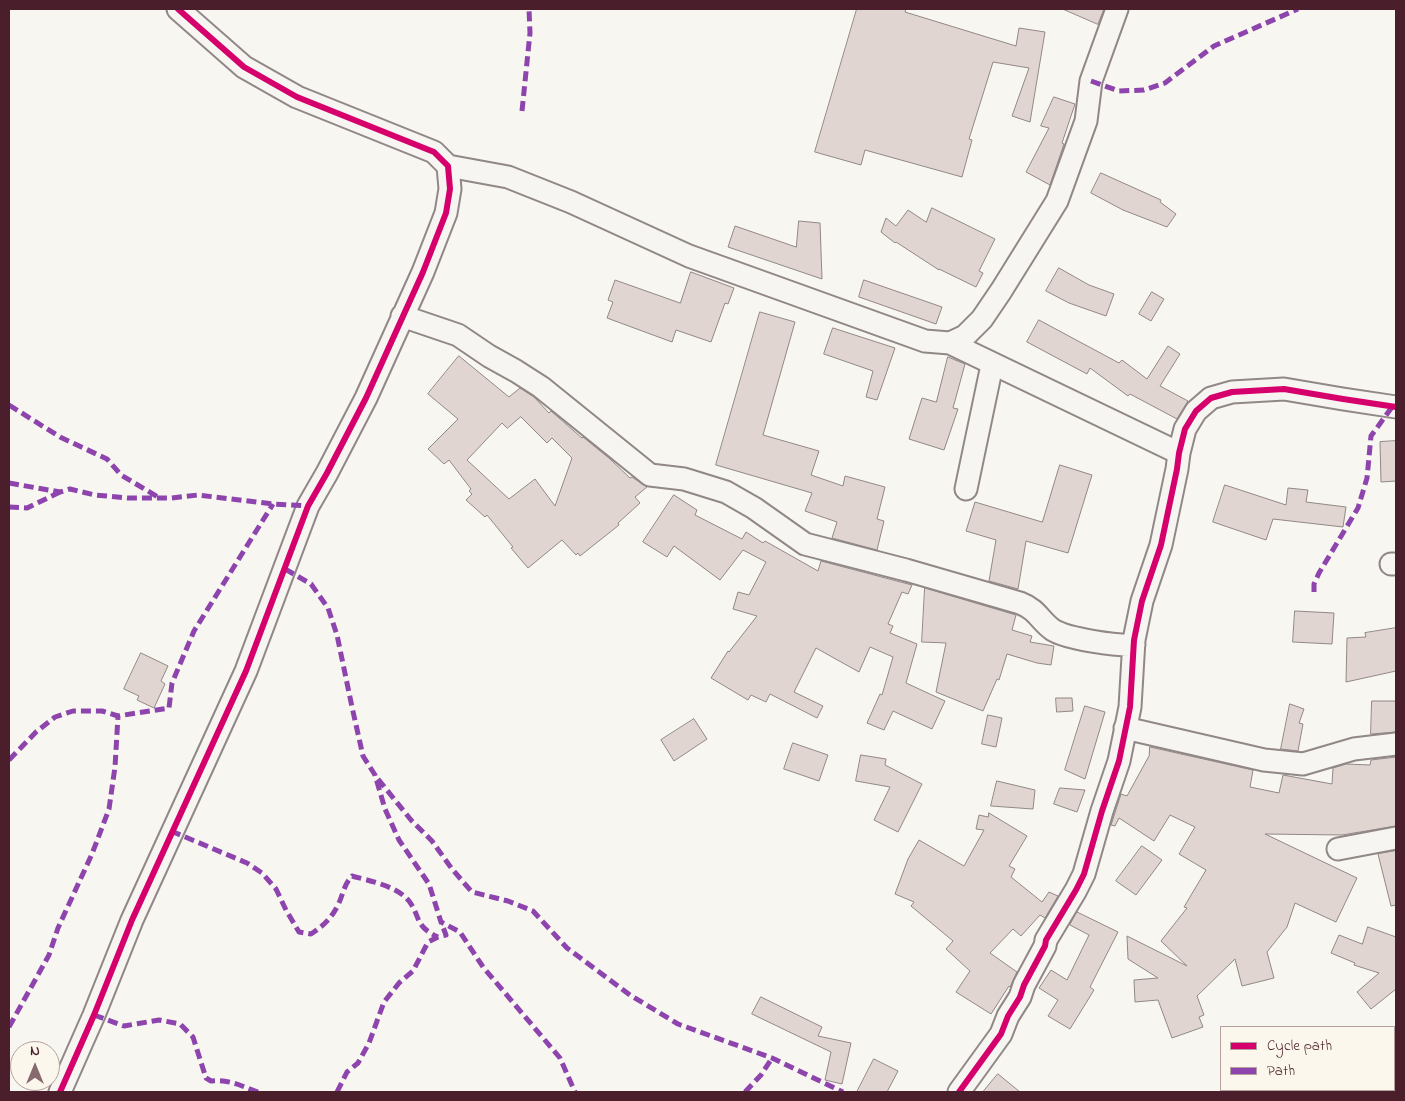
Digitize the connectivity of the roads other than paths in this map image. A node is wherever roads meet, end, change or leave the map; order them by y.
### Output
1 (178, 9) edge
2 (1117, 9) edge
3 (448, 166) junction
4 (402, 316) junction
5 (950, 343) junction
6 (992, 365) junction
7 (1396, 407) edge
8 (1178, 453) junction
9 (966, 489) dead end
10 (1134, 645) junction
11 (1125, 728) junction
12 (1396, 744) edge
13 (1396, 838) edge
14 (1338, 849) dead end
15 (60, 1092) edge
16 (959, 1092) edge

1 - 3 street
2 - 5 street
3 - 4 street
3 - 5 street
4 - 10 street
4 - 15 street
5 - 6 street
6 - 8 street
6 - 9 street
7 - 8 street
8 - 10 street
10 - 11 street
11 - 12 street
11 - 16 street
13 - 14 street

